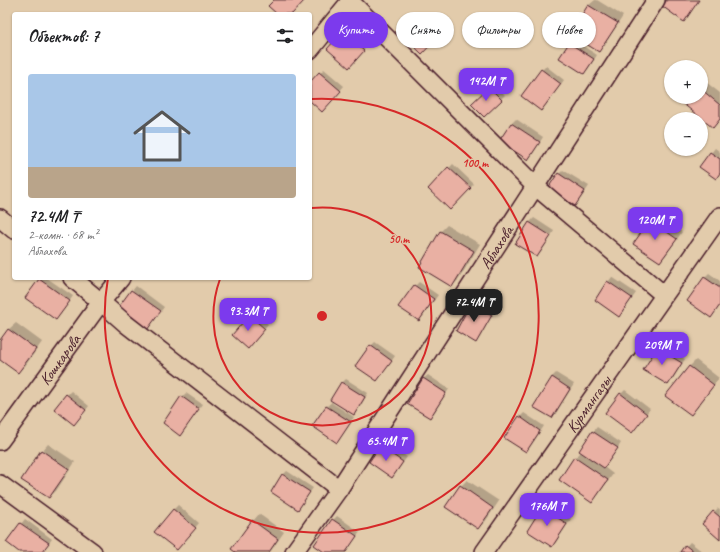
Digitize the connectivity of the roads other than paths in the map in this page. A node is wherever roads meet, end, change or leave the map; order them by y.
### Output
1 (350, 0) edge
2 (656, 0) edge
3 (312, 48) edge
4 (535, 186) junction
5 (720, 216) edge
6 (0, 218) edge
7 (12, 228) edge
8 (74, 280) edge
9 (119, 280) edge
10 (664, 295) junction
11 (101, 302) junction
12 (0, 441) edge
13 (0, 484) edge
14 (339, 489) junction
15 (93, 552) edge
16 (294, 552) edge
17 (484, 552) edge

1 - 3 street
1 - 4 street
2 - 4 street, Аблахова
4 - 10 street
4 - 14 street, Аблахова
5 - 10 street, Курмангазы
6 - 7 street
8 - 11 street
9 - 11 street, Кошкарова
10 - 17 street, Курмангазы
11 - 12 street, Кошкарова
11 - 14 street
13 - 15 street
14 - 16 street, Аблахова

